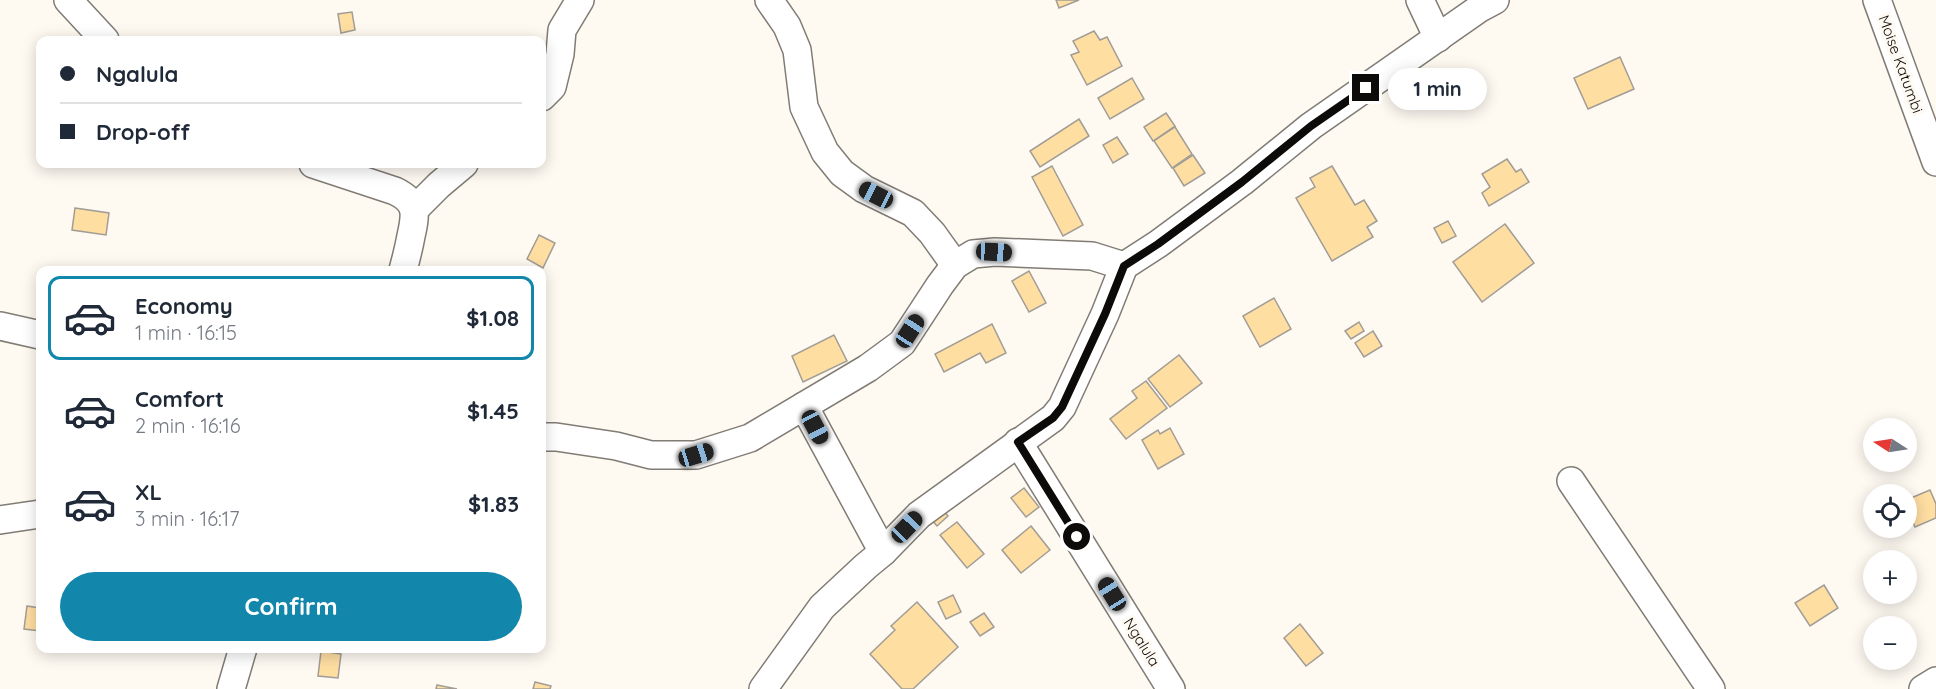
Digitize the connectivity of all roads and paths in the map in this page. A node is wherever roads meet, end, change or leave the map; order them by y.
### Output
1 (68, 0) edge
2 (580, 0) edge
3 (769, 0) edge
4 (1420, 0) edge
5 (1495, 0) edge
6 (1877, 0) edge
7 (101, 36) edge
8 (1438, 38) junction
9 (546, 93) edge
10 (1936, 162) edge
11 (325, 168) edge
12 (459, 168) edge
13 (414, 210) junction
14 (404, 266) edge
15 (956, 266) junction
16 (1124, 266) junction
17 (0, 326) edge
18 (36, 334) edge
19 (804, 406) junction
20 (546, 437) edge
21 (1018, 442) junction
22 (1572, 481) dead end
23 (36, 515) edge
24 (0, 520) edge
25 (883, 552) junction
26 (242, 653) edge
27 (1936, 681) edge
28 (231, 689) edge
29 (763, 689) edge
30 (1171, 689) edge
31 (1711, 689) edge
32 (1923, 689) edge

1 - 7 street
2 - 9 street
3 - 15 street
4 - 8 street
5 - 8 street
6 - 10 street, Moise Katumbi
8 - 16 street
11 - 13 street
12 - 13 street
13 - 14 street
15 - 16 street
15 - 19 street
16 - 21 street
17 - 18 street
19 - 20 street
19 - 25 street
21 - 25 street
21 - 30 street, Ngalula
22 - 31 street
23 - 24 street
25 - 29 street
26 - 28 street
27 - 32 street

